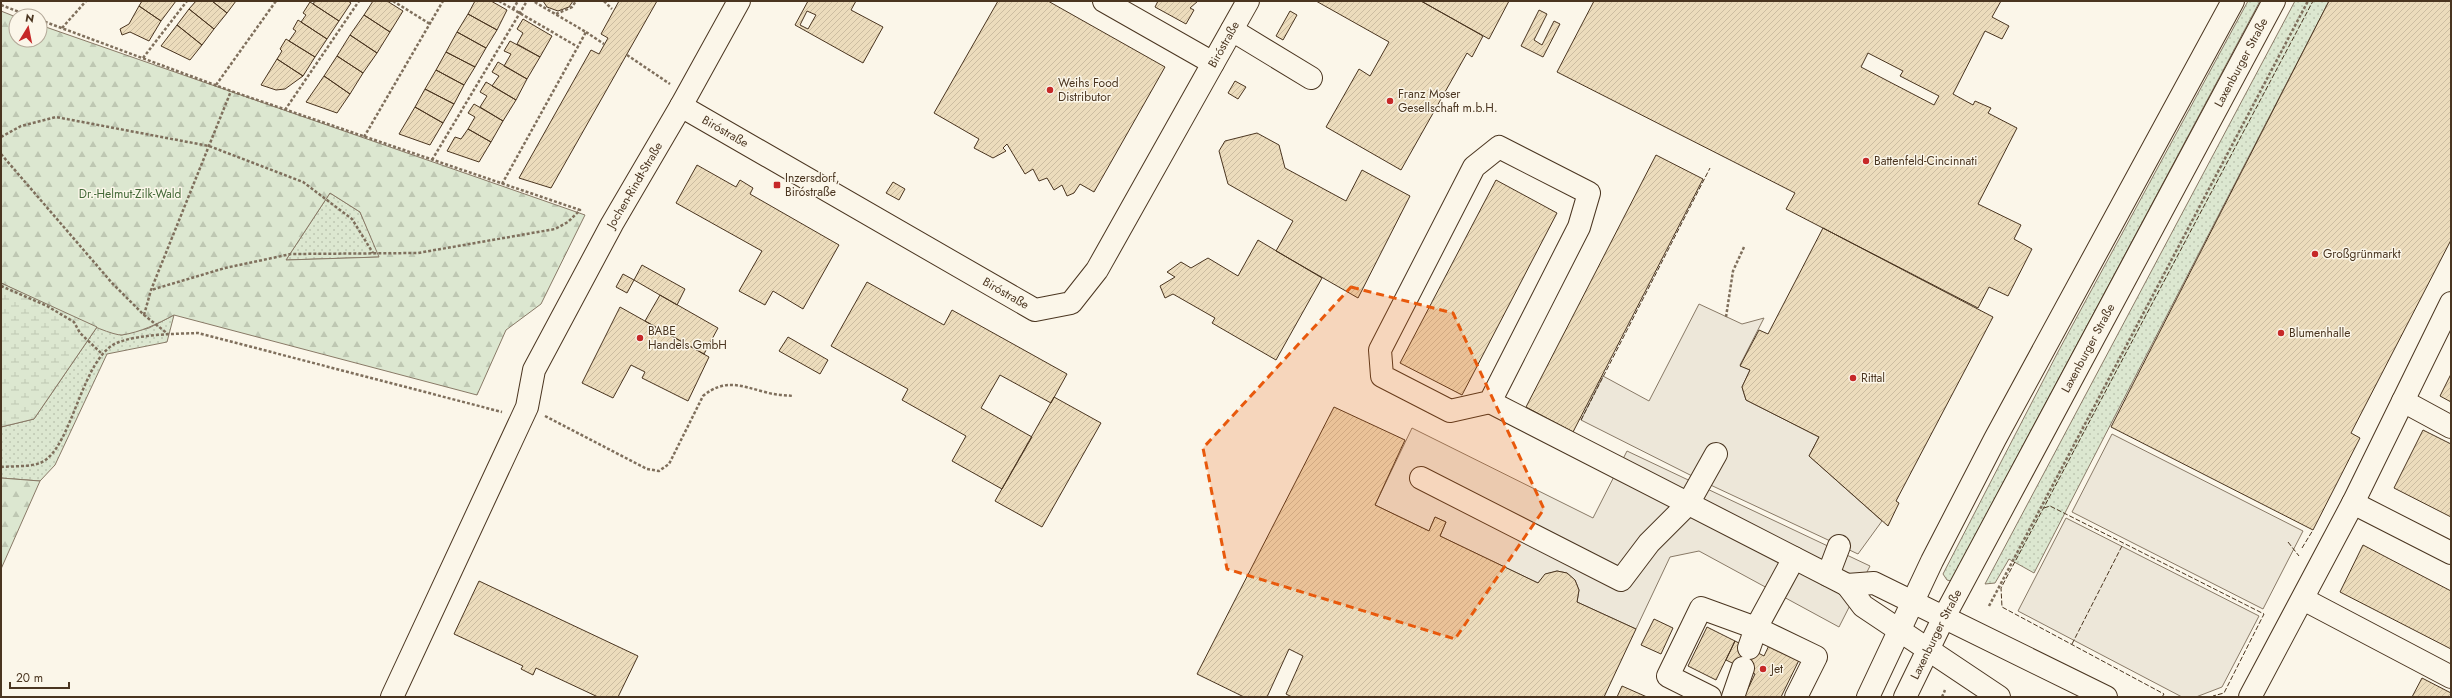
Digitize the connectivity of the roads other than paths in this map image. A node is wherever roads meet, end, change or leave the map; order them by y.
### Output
1 (739, 1) edge
2 (1104, 1) edge
3 (1248, 1) edge
4 (2233, 1) edge
5 (2274, 1) edge
6 (1232, 30) junction
7 (1213, 63) junction
8 (1311, 78) dead end
9 (685, 100) junction
10 (2451, 305) edge
11 (2403, 401) junction
12 (1490, 402) junction
13 (2451, 427) edge
14 (1716, 454) dead end
15 (1421, 478) dead end
16 (2353, 503) junction
17 (1688, 504) junction
18 (1839, 546) dead end
19 (2451, 553) edge
20 (1794, 558) junction
21 (1828, 575) junction
22 (1847, 585) junction
23 (2303, 599) junction
24 (1913, 602) junction
25 (1944, 618) junction
26 (1756, 628) junction
27 (1900, 631) junction
28 (1928, 650) junction
29 (2451, 677) edge
30 (2071, 690) edge
31 (392, 697) edge
32 (1710, 697) edge
33 (1733, 697) edge
34 (1796, 697) edge
35 (1868, 697) edge
36 (1905, 697) edge
37 (1999, 697) edge
38 (2106, 697) edge
39 (2250, 697) edge

1 - 9 main road, Jochen-Rindt-Straße
2 - 7 main road
3 - 6 main road, Biróstraße
4 - 24 main road
5 - 25 main road, Laxenburger Straße
6 - 7 main road, Biróstraße
6 - 8 main road
7 - 9 main road, Biróstraße
9 - 31 main road, Jochen-Rindt-Straße
10 - 11 main road
11 - 13 main road
11 - 16 main road
12 - 12 main road
12 - 17 main road
14 - 17 main road
15 - 17 main road
16 - 19 main road
16 - 23 main road
17 - 20 main road
18 - 21 main road
20 - 21 main road
20 - 26 main road
21 - 22 main road
22 - 24 main road
22 - 27 main road
23 - 29 main road
23 - 39 main road
24 - 25 main road
24 - 27 main road
25 - 28 main road, Laxenburger Straße
25 - 30 main road
26 - 32 main road
26 - 33 main road
26 - 34 main road
27 - 28 main road
27 - 35 main road
28 - 36 main road, Laxenburger Straße
28 - 37 main road
30 - 38 main road

